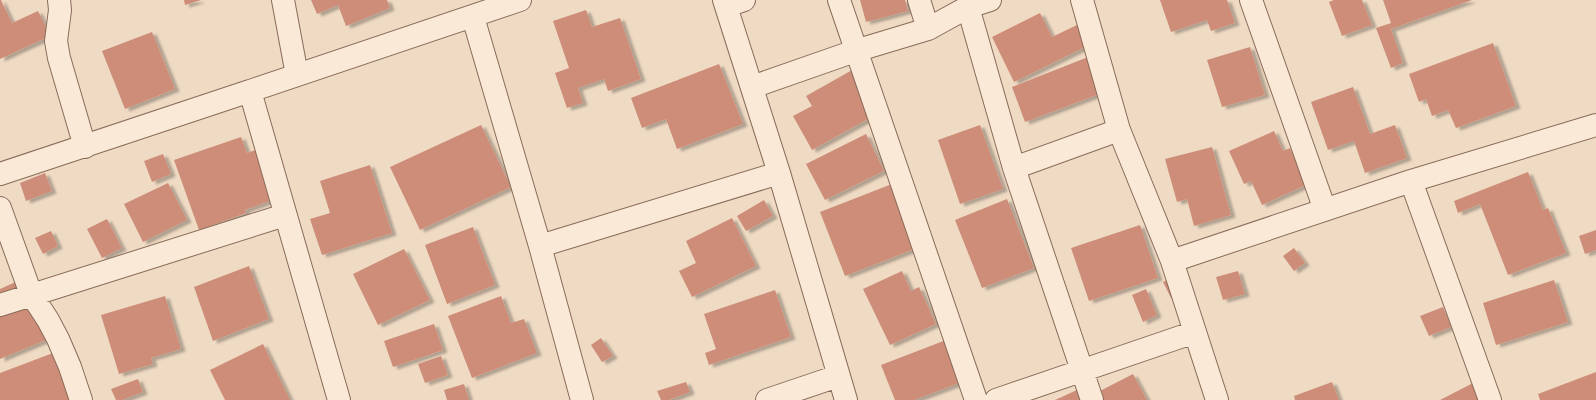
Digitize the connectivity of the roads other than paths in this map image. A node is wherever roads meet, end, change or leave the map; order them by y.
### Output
1 (60, 0) edge
2 (283, 0) edge
3 (520, 0) edge
4 (839, 0) edge
5 (919, 0) edge
6 (990, 0) edge
7 (1082, 0) edge
8 (1250, 0) edge
9 (731, 2) edge
10 (968, 7) junction
11 (473, 17) junction
12 (928, 29) junction
13 (855, 51) junction
14 (297, 75) junction
15 (752, 87) junction
16 (250, 92) junction
17 (1596, 125) edge
18 (1119, 130) junction
19 (85, 147) junction
20 (1014, 168) junction
21 (0, 174) edge
22 (779, 174) junction
23 (1411, 181) junction
24 (0, 208) edge
25 (1325, 210) junction
26 (285, 215) junction
27 (540, 246) junction
28 (1172, 261) junction
29 (31, 294) junction
30 (0, 305) edge
31 (1195, 332) junction
32 (1082, 371) junction
33 (838, 376) junction
34 (81, 400) edge
35 (339, 400) edge
36 (582, 400) edge
37 (767, 400) edge
38 (846, 400) edge
39 (976, 400) edge
40 (996, 400) edge
41 (1092, 400) edge
42 (1217, 400) edge
43 (1490, 400) edge

1 - 19 street
2 - 14 street
3 - 11 street
4 - 13 street
5 - 12 street
6 - 10 street
7 - 18 street
8 - 25 street
9 - 15 street
10 - 12 street
10 - 20 street
11 - 14 street
11 - 27 street
12 - 13 street
13 - 15 street
13 - 39 street
14 - 16 street
15 - 22 street
16 - 19 street
16 - 26 street
17 - 23 street
18 - 20 street
18 - 28 street
19 - 21 street
20 - 32 street
22 - 27 street
22 - 33 street
23 - 25 street
23 - 43 street
24 - 29 street
25 - 28 street
26 - 29 street
26 - 35 street
27 - 36 street
28 - 31 street
29 - 30 street
29 - 34 street
31 - 32 street
31 - 42 street
32 - 40 street
32 - 41 street
33 - 37 street
33 - 38 street

